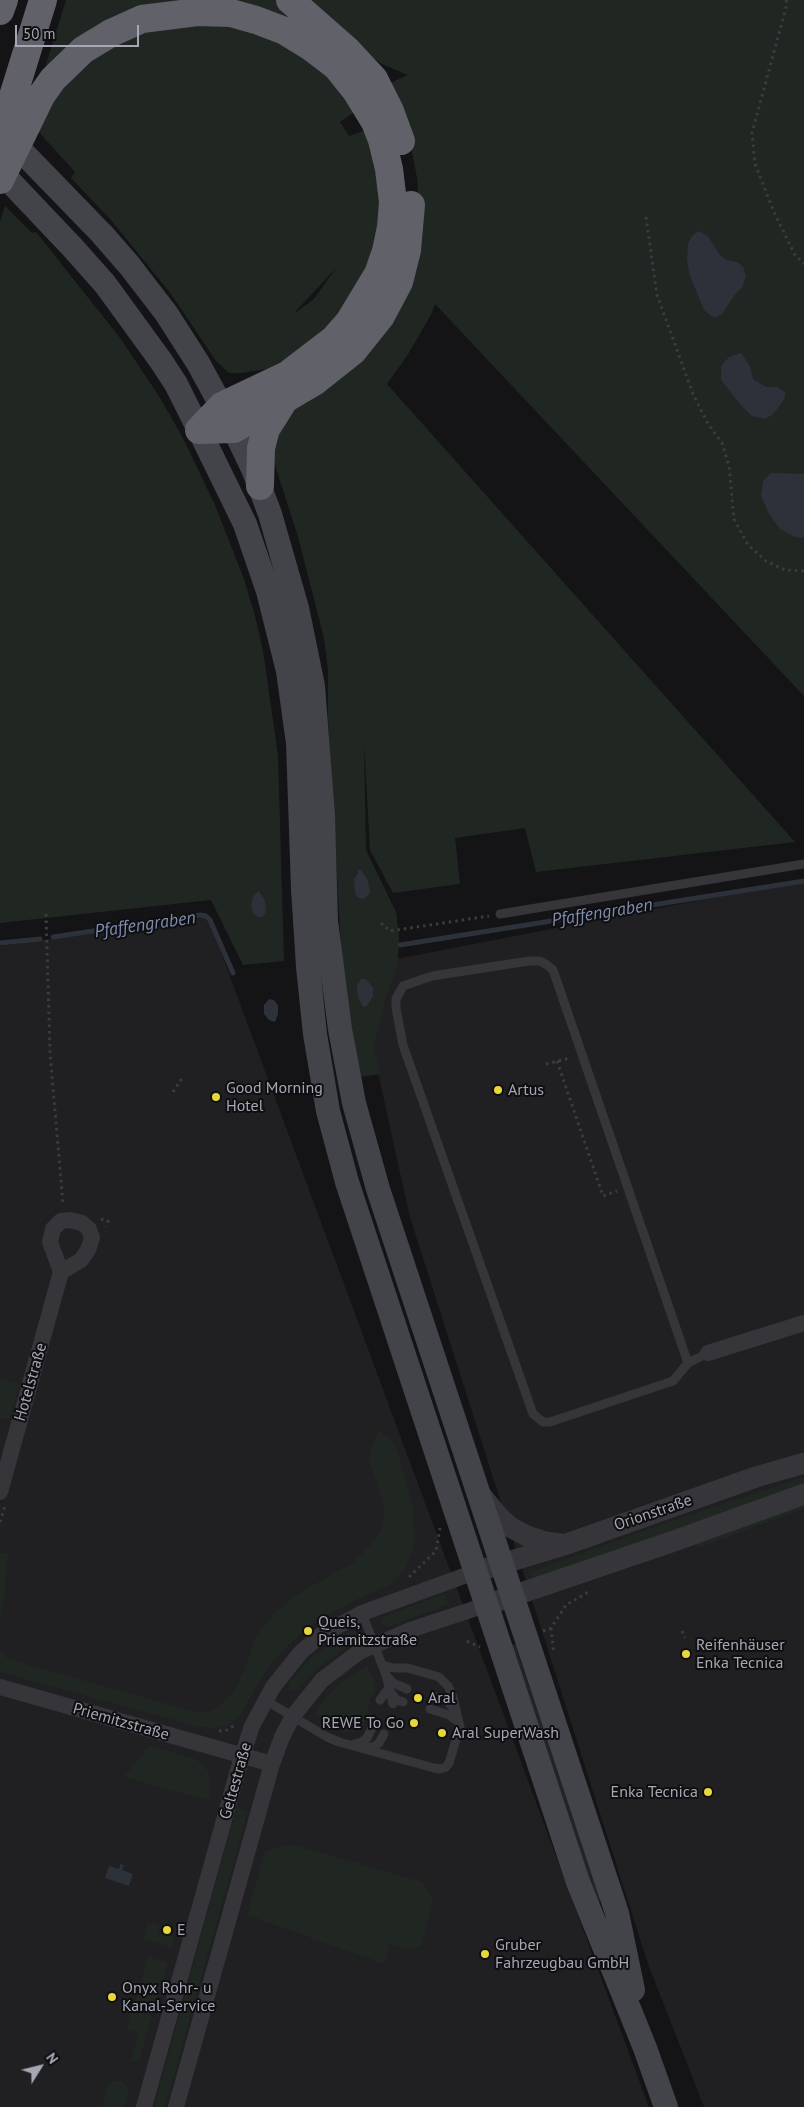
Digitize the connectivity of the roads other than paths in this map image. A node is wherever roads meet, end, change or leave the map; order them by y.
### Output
1 (4, 0) edge
2 (43, 0) edge
3 (290, 0) edge
4 (0, 11) edge
5 (0, 129) edge
6 (0, 138) edge
7 (0, 171) edge
8 (0, 180) edge
9 (283, 402) junction
10 (228, 418) junction
11 (199, 430) junction
12 (260, 486) junction
13 (804, 864) edge
14 (500, 914) road end
15 (62, 1272) junction
16 (804, 1323) edge
17 (708, 1354) joint
18 (688, 1363) junction
19 (804, 1463) edge
20 (0, 1492) edge
21 (479, 1492) junction
22 (804, 1494) edge
23 (564, 1545) junction
24 (503, 1563) junction
25 (475, 1572) junction
26 (514, 1596) junction
27 (486, 1605) junction
28 (362, 1613) junction
29 (374, 1644) junction
30 (382, 1664) junction
31 (386, 1675) junction
32 (0, 1688) edge
33 (388, 1689) junction
34 (407, 1689) dead end
35 (433, 1696) dead end
36 (265, 1700) junction
37 (380, 1700) dead end
38 (403, 1702) dead end
39 (393, 1704) dead end
40 (430, 1709) dead end
41 (457, 1711) junction
42 (293, 1716) junction
43 (460, 1722) junction
44 (371, 1730) dead end
45 (384, 1734) dead end
46 (350, 1745) junction
47 (362, 1748) junction
48 (242, 1756) junction
49 (272, 1764) junction
50 (645, 2048) junction
51 (144, 2107) edge
52 (176, 2107) edge
53 (666, 2107) edge

1 - 4 highway
2 - 6 highway
3 - 9 highway
5 - 10 main road
7 - 11 main road
8 - 10 highway
9 - 10 highway
9 - 12 highway
10 - 11 highway
10 - 12 main road
11 - 25 main road
12 - 21 main road
13 - 14 lane
15 - 15 street
15 - 20 street, Hotelstraße
16 - 17 street
17 - 18 lane
18 - 18 lane
19 - 23 street, Orionstraße
21 - 23 street
21 - 24 main road
22 - 26 street, Orionstraße
23 - 24 street, Orionstraße
24 - 25 street, Orionstraße
24 - 26 main road
25 - 27 main road
25 - 28 street, Geltestraße
26 - 27 street, Orionstraße
26 - 50 main road
27 - 29 street, Geltestraße
27 - 50 main road
28 - 29 lane
28 - 36 street, Geltestraße
29 - 30 lane
29 - 42 street, Geltestraße
30 - 31 lane
30 - 41 lane
31 - 33 lane
31 - 34 lane
32 - 48 street, Priemitzstraße
33 - 37 lane
33 - 38 lane
33 - 39 lane
35 - 41 lane
36 - 42 lane
36 - 48 street, Geltestraße
40 - 43 lane
41 - 43 lane
42 - 46 lane
42 - 49 street, Geltestraße
43 - 47 lane
44 - 46 lane
45 - 47 lane
46 - 47 lane
48 - 49 street, Priemitzstraße
48 - 51 street, Geltestraße
49 - 52 street, Geltestraße
50 - 53 main road

